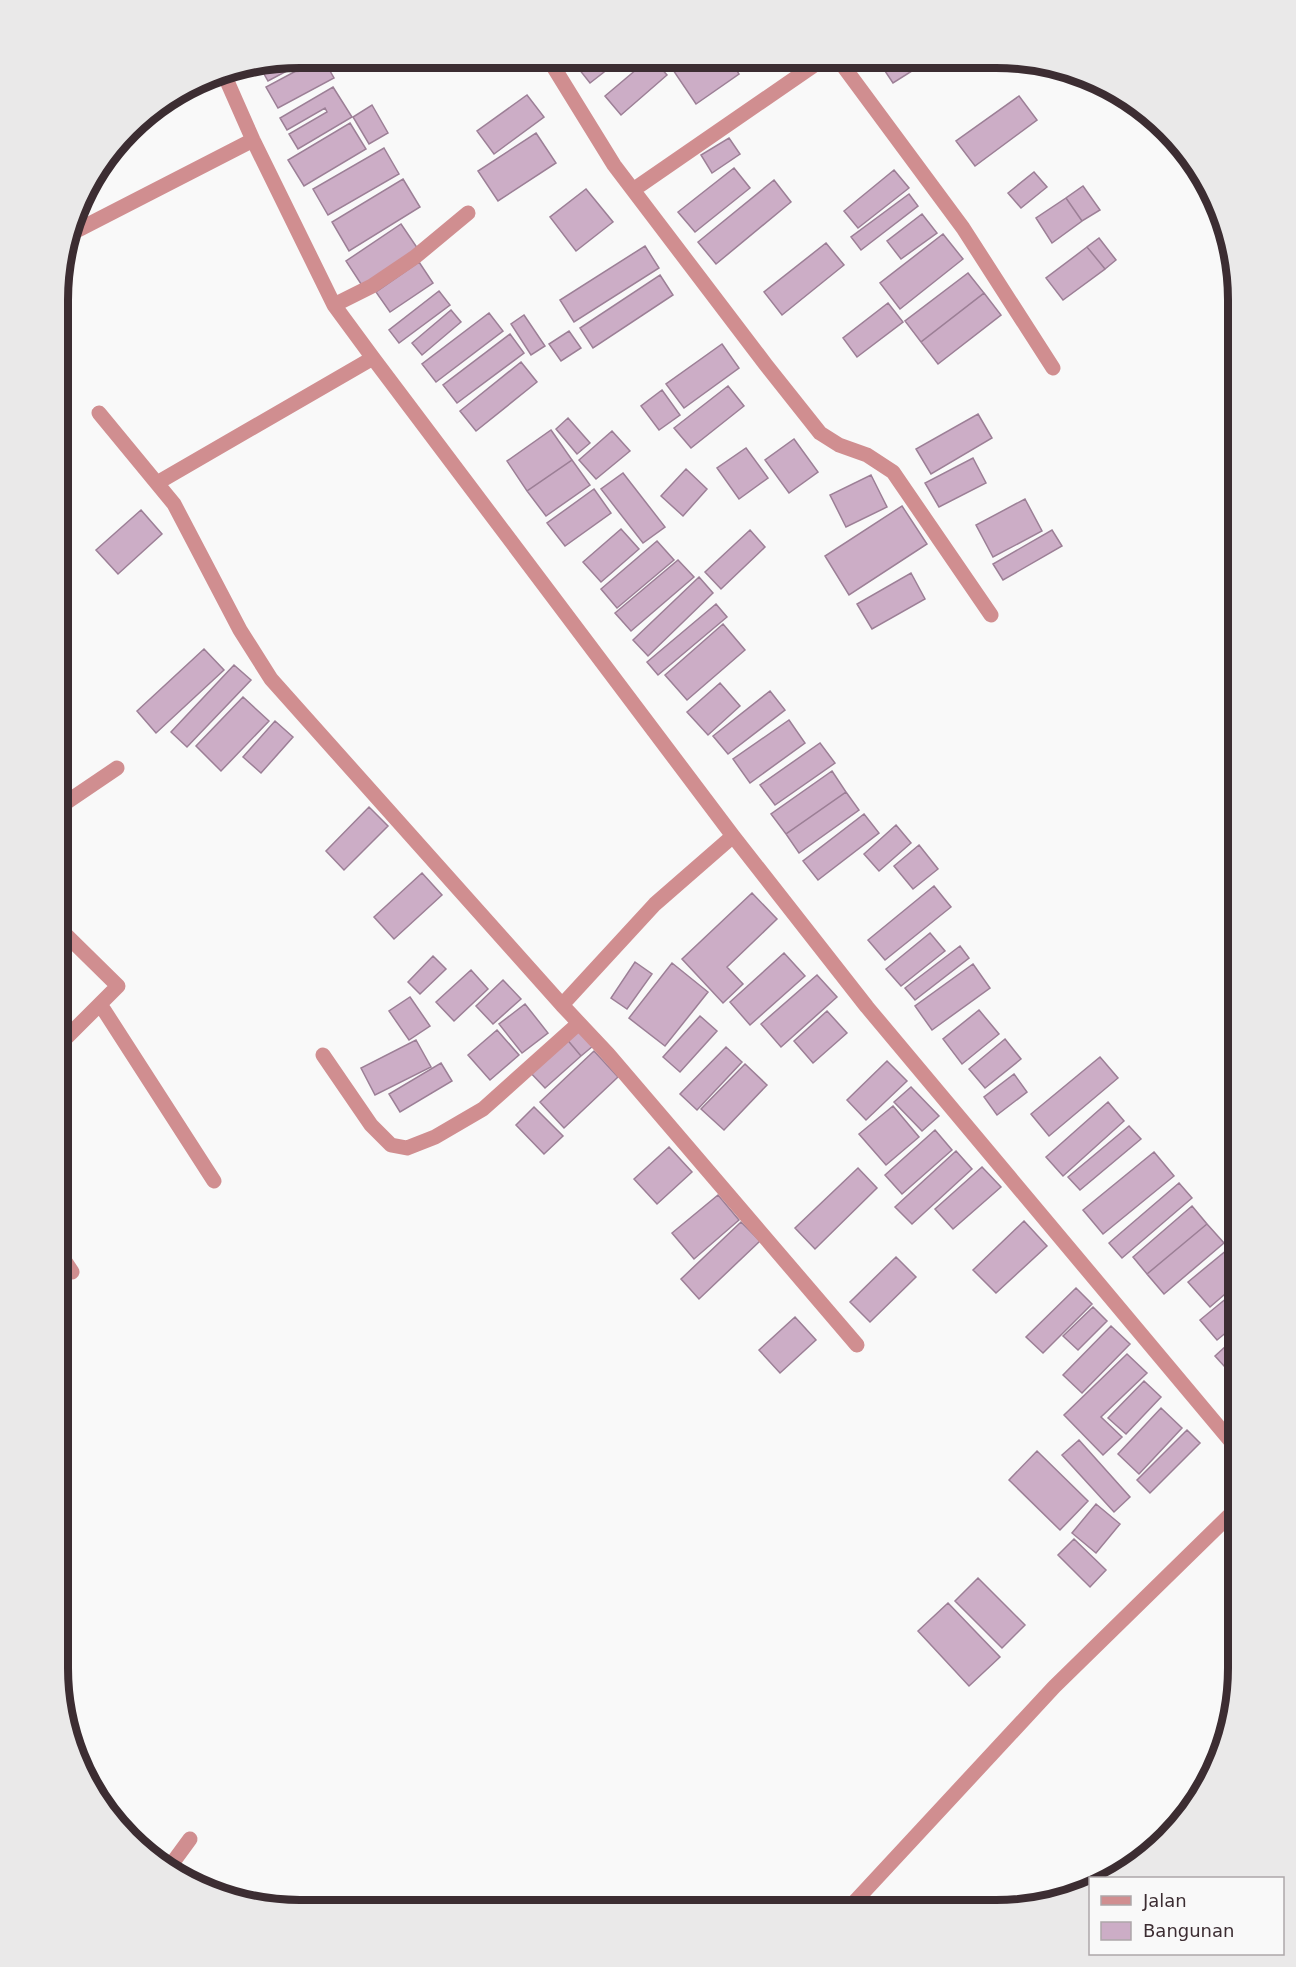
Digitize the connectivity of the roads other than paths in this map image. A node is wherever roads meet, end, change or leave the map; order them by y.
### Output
1 (554, 68) edge
2 (809, 68) edge
3 (845, 68) edge
4 (226, 80) edge
5 (253, 140) junction
6 (633, 190) junction
7 (468, 213) dead end
8 (78, 230) edge
9 (334, 305) junction
10 (373, 358) junction
11 (1053, 368) dead end
12 (99, 413) dead end
13 (157, 483) junction
14 (991, 615) dead end
15 (117, 768) dead end
16 (68, 801) edge
17 (734, 836) junction
18 (68, 937) edge
19 (100, 1004) junction
20 (562, 1005) junction
21 (579, 1023) junction
22 (68, 1036) edge
23 (323, 1055) dead end
24 (214, 1181) dead end
25 (68, 1266) edge
26 (72, 1272) dead end
27 (856, 1345) dead end
28 (1228, 1438) edge
29 (1228, 1517) edge
30 (190, 1839) dead end
31 (173, 1862) edge
32 (856, 1900) edge

1 - 6 street
2 - 6 street
3 - 11 street
4 - 5 street
5 - 8 street
5 - 9 street
6 - 14 street
7 - 9 street
9 - 10 street
10 - 13 street
10 - 17 street
12 - 13 street
13 - 20 street
15 - 16 street
17 - 20 street
17 - 28 street
18 - 19 street
19 - 22 street
19 - 24 street
20 - 21 street
21 - 23 street
21 - 27 street
25 - 26 street
29 - 32 street
30 - 31 street

